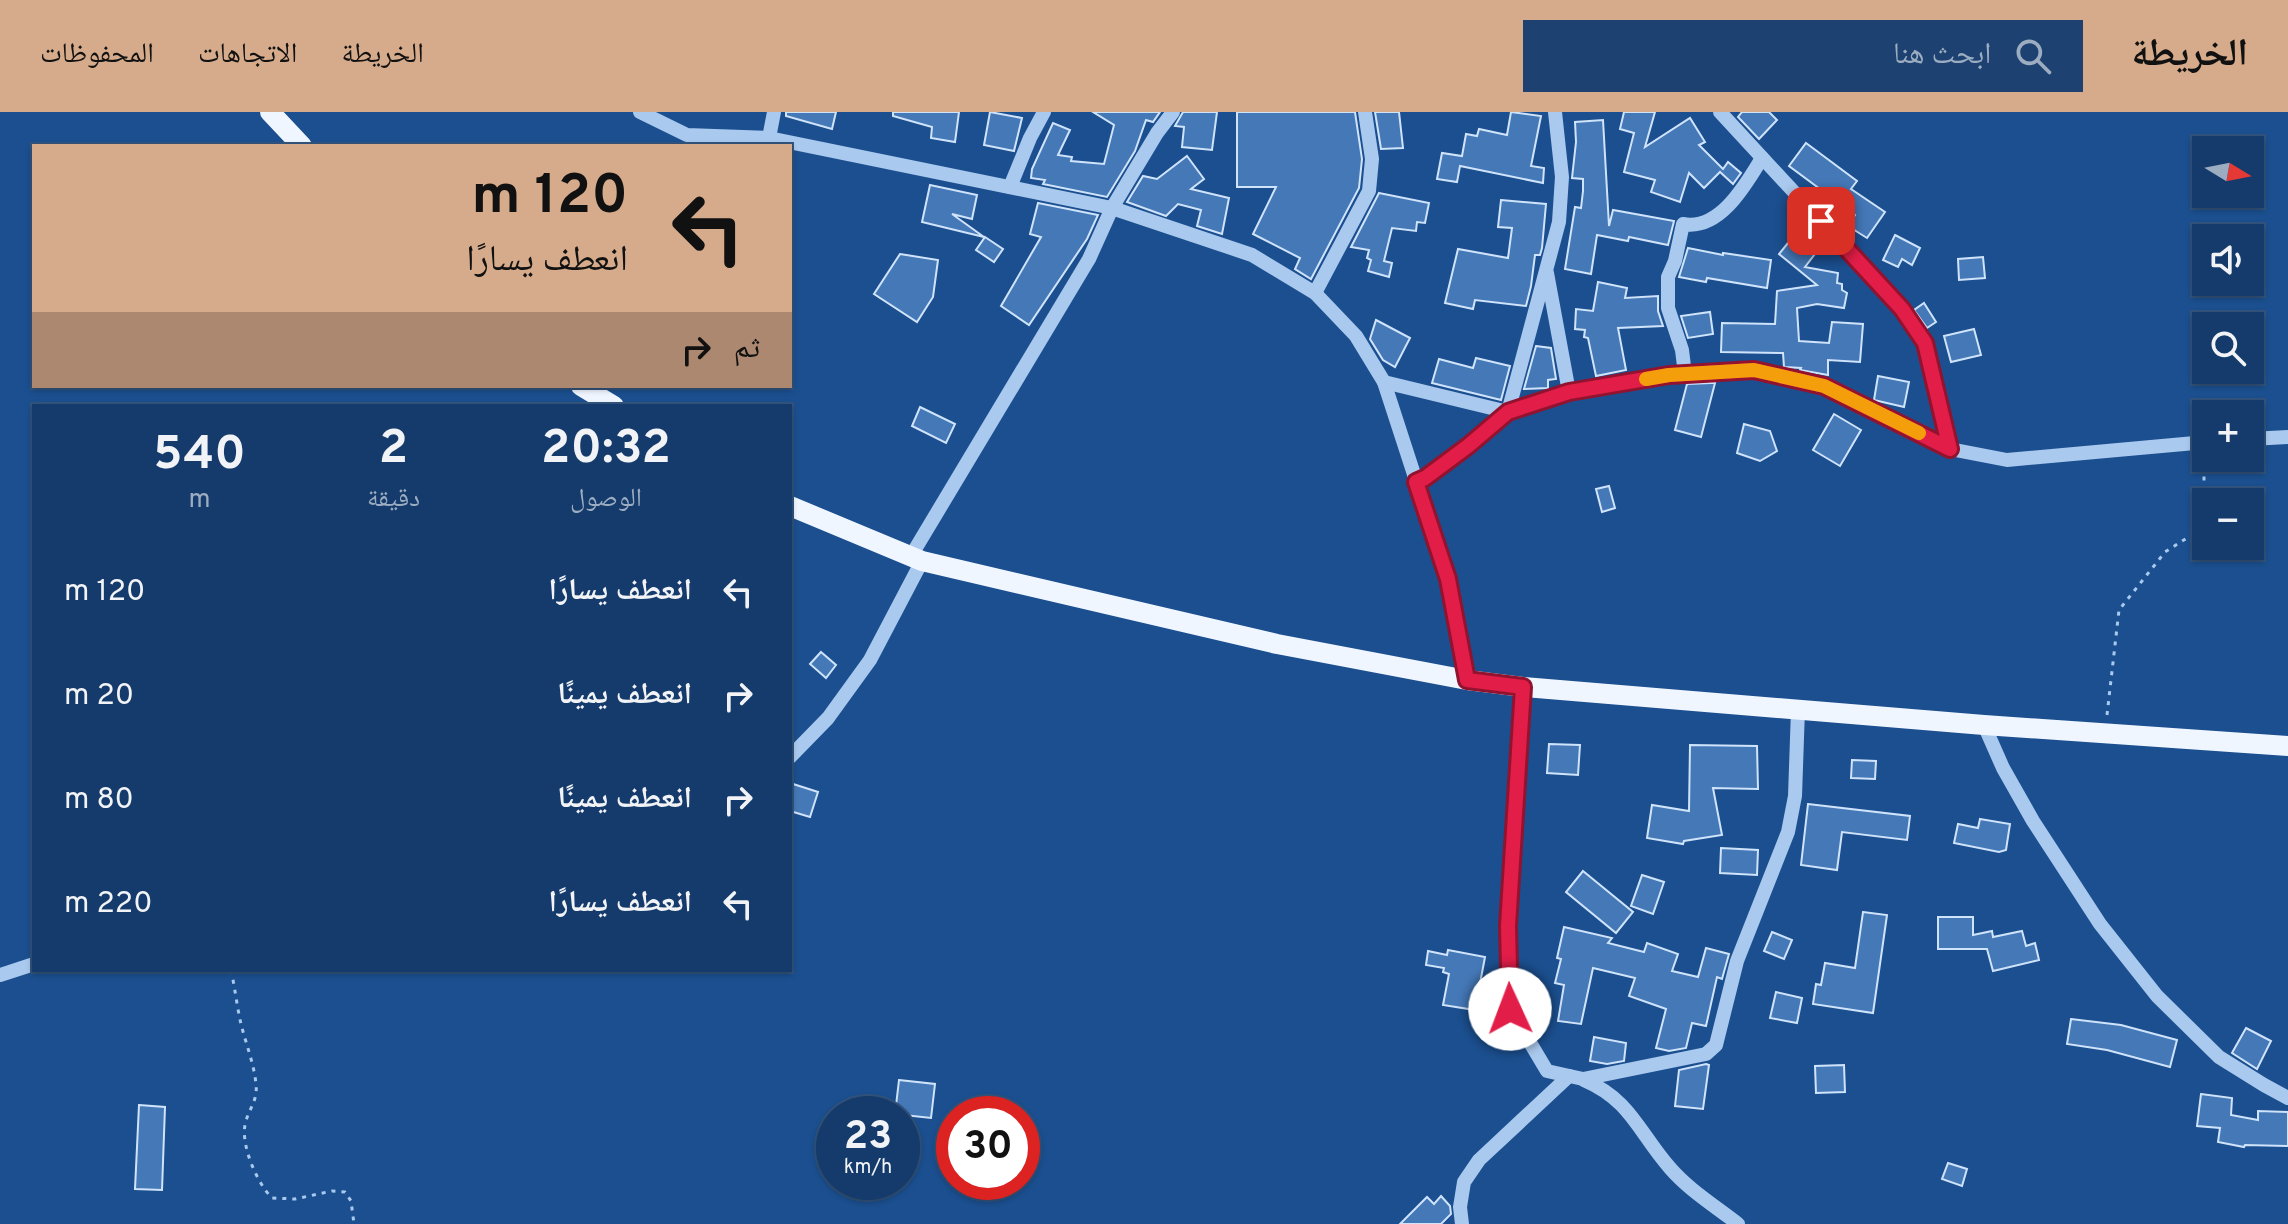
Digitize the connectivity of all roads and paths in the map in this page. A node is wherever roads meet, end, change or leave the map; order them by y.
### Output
1 (270, 112) edge
2 (640, 112) edge
3 (774, 112) edge
4 (1044, 112) edge
5 (1173, 112) edge
6 (1365, 112) edge
7 (1555, 112) edge
8 (1720, 112) edge
9 (769, 138) junction
10 (300, 144) edge
11 (1762, 158) junction
12 (1010, 187) junction
13 (1112, 208) junction
14 (1546, 269) junction
15 (1315, 293) junction
16 (1685, 374) junction
17 (1384, 382) junction
18 (584, 388) edge
19 (1569, 392) junction
20 (611, 404) edge
21 (1508, 412) junction
22 (2288, 437) edge
23 (2264, 438) edge
24 (2192, 443) edge
25 (1950, 449) junction
26 (2205, 472) edge
27 (1416, 482) junction
28 (792, 507) edge
29 (916, 559) junction
30 (1467, 680) junction
31 (1523, 687) junction
32 (1798, 709) junction
33 (1984, 725) junction
34 (2105, 734) junction
35 (2288, 746) edge
36 (792, 755) edge
37 (32, 965) edge
38 (231, 972) edge
39 (0, 975) edge
40 (1576, 1078) junction
41 (2288, 1098) edge
42 (354, 1224) edge
43 (1462, 1224) edge
44 (1738, 1224) edge

1 - 10 main road
2 - 9 street
3 - 9 street
4 - 12 street
5 - 13 street
6 - 15 street
7 - 14 street
8 - 11 street
9 - 12 street
11 - 16 street
11 - 25 street
12 - 13 street
13 - 15 street
13 - 29 street
14 - 19 street
14 - 21 street
15 - 17 street
16 - 19 street
16 - 25 street
17 - 21 street
17 - 27 street
18 - 20 main road
19 - 21 street
21 - 27 street
22 - 23 street
24 - 25 street
26 - 34 path
27 - 30 street
28 - 29 main road
29 - 30 main road
29 - 36 street
30 - 31 main road
31 - 32 main road
31 - 40 street
32 - 33 main road
32 - 40 street
33 - 34 main road
33 - 41 street
34 - 35 main road
37 - 39 street
38 - 42 path
40 - 43 street
40 - 44 street

